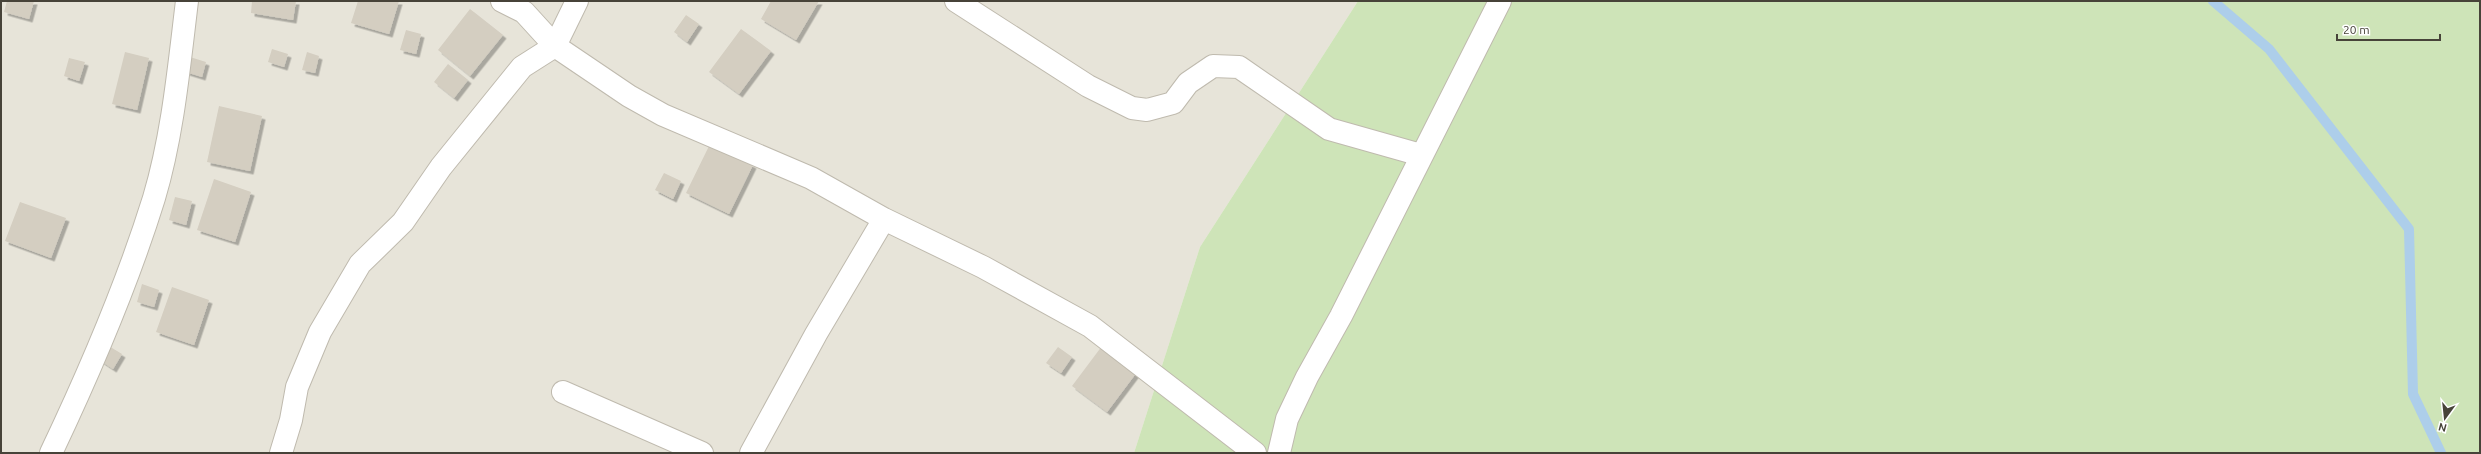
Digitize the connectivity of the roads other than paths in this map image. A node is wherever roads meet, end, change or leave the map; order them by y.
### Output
1 (187, 1) edge
2 (502, 1) edge
3 (577, 1) edge
4 (956, 1) edge
5 (1500, 1) edge
6 (555, 46) junction
7 (1421, 154) junction
8 (884, 219) junction
9 (563, 392) dead end
10 (51, 453) edge
11 (281, 453) edge
12 (702, 453) edge
13 (751, 453) edge
14 (1256, 453) edge
15 (1279, 453) edge

1 - 10 street
2 - 6 street
3 - 6 street
4 - 7 street
5 - 7 street
6 - 8 street
6 - 11 street
7 - 15 street
8 - 13 street
8 - 14 street
9 - 12 street

